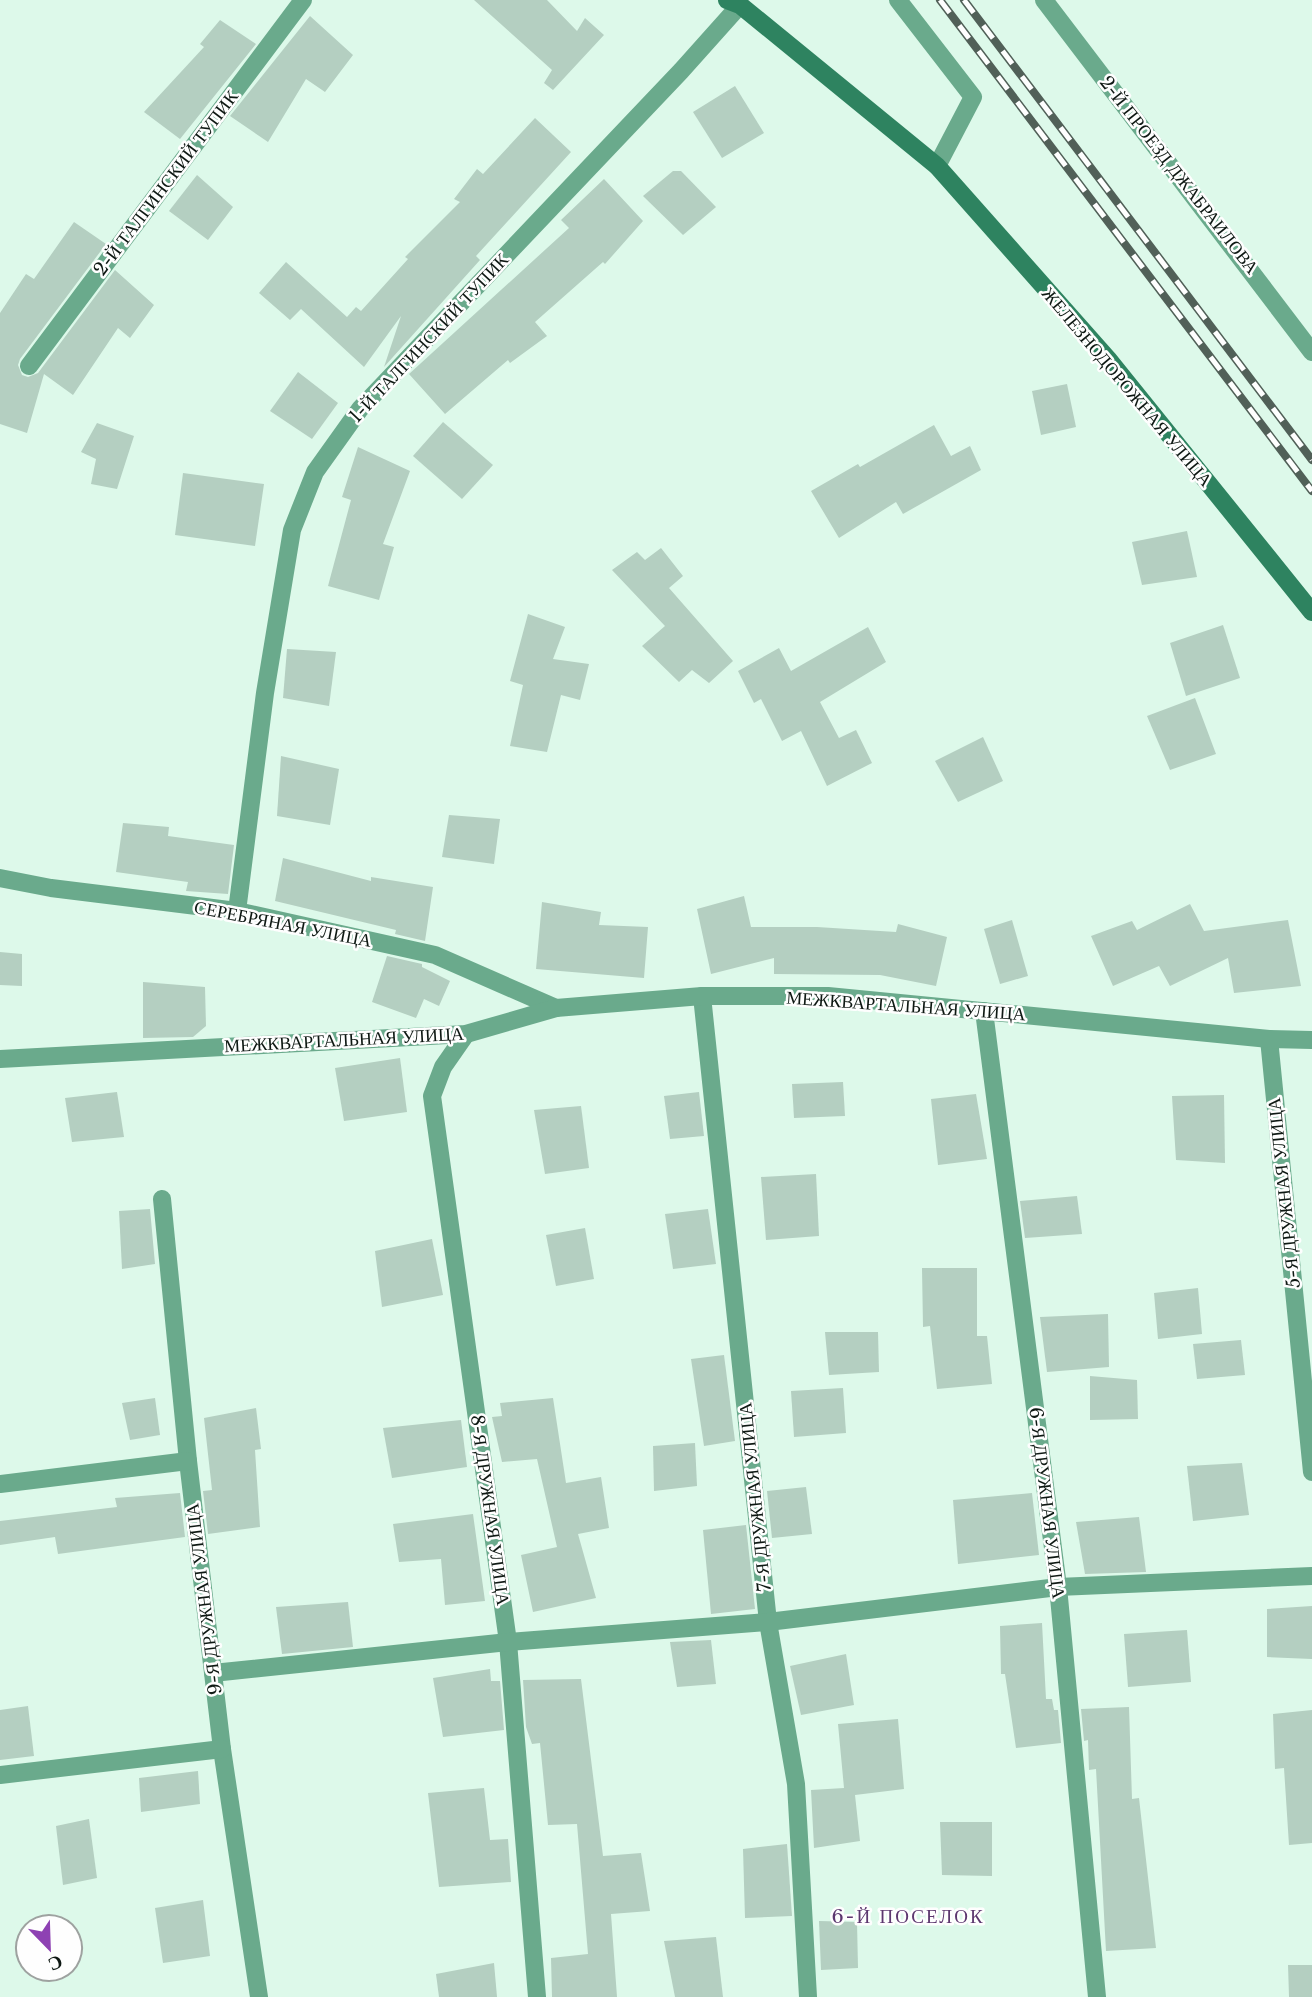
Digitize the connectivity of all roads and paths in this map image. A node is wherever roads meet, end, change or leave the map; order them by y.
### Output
1 (303, 0) edge
2 (898, 0) edge
3 (1044, 0) edge
4 (733, 2) edge
5 (937, 166) junction
6 (1312, 352) edge
7 (29, 366) dead end
8 (1312, 612) edge
9 (0, 878) edge
10 (237, 911) junction
11 (702, 996) junction
12 (556, 1008) junction
13 (984, 1011) junction
14 (466, 1034) junction
15 (1269, 1039) junction
16 (1312, 1040) edge
17 (0, 1059) edge
18 (162, 1199) dead end
19 (188, 1461) junction
20 (1312, 1472) edge
21 (0, 1484) edge
22 (1312, 1576) edge
23 (1058, 1587) junction
24 (768, 1622) junction
25 (508, 1642) junction
26 (213, 1673) junction
27 (222, 1749) junction
28 (0, 1774) edge
29 (259, 1997) edge
30 (537, 1997) edge
31 (808, 1997) edge
32 (1097, 1997) edge

1 - 7 street, 2-Й ТАЛГИНСКИЙ ТУПИК
2 - 5 street
3 - 6 street, 2-Й ПРОЕЗД ДЖАБРАИЛОВА
4 - 5 street, ЖЕЛЕЗНОДОРОЖНАЯ УЛИЦА
4 - 10 street, 1-Й ТАЛГИНСКИЙ ТУПИК
5 - 8 street, ЖЕЛЕЗНОДОРОЖНАЯ УЛИЦА
9 - 10 street, СЕРЕБРЯНАЯ УЛИЦА
10 - 12 street, СЕРЕБРЯНАЯ УЛИЦА
11 - 12 street, МЕЖКВАРТАЛЬНАЯ УЛИЦА
11 - 13 street, МЕЖКВАРТАЛЬНАЯ УЛИЦА
11 - 24 street, 7-Я ДРУЖНАЯ УЛИЦА
12 - 14 street, МЕЖКВАРТАЛЬНАЯ УЛИЦА
13 - 15 street, МЕЖКВАРТАЛЬНАЯ УЛИЦА
13 - 23 street, 6-Я ДРУЖНАЯ УЛИЦА
14 - 17 street, МЕЖКВАРТАЛЬНАЯ УЛИЦА
14 - 25 street, 8-Я ДРУЖНАЯ УЛИЦА
15 - 16 street, МЕЖКВАРТАЛЬНАЯ УЛИЦА
15 - 20 street, 5-Я ДРУЖНАЯ УЛИЦА
18 - 19 street, 9-Я ДРУЖНАЯ УЛИЦА
19 - 21 street
19 - 26 street, 9-Я ДРУЖНАЯ УЛИЦА
22 - 23 street
23 - 24 street
23 - 32 street, 6-Я ДРУЖНАЯ УЛИЦА
24 - 25 street
24 - 31 street, 7-Я ДРУЖНАЯ УЛИЦА
25 - 26 street
25 - 30 street, 8-Я ДРУЖНАЯ УЛИЦА
26 - 27 street, 9-Я ДРУЖНАЯ УЛИЦА
27 - 28 street
27 - 29 street, 9-Я ДРУЖНАЯ УЛИЦА

